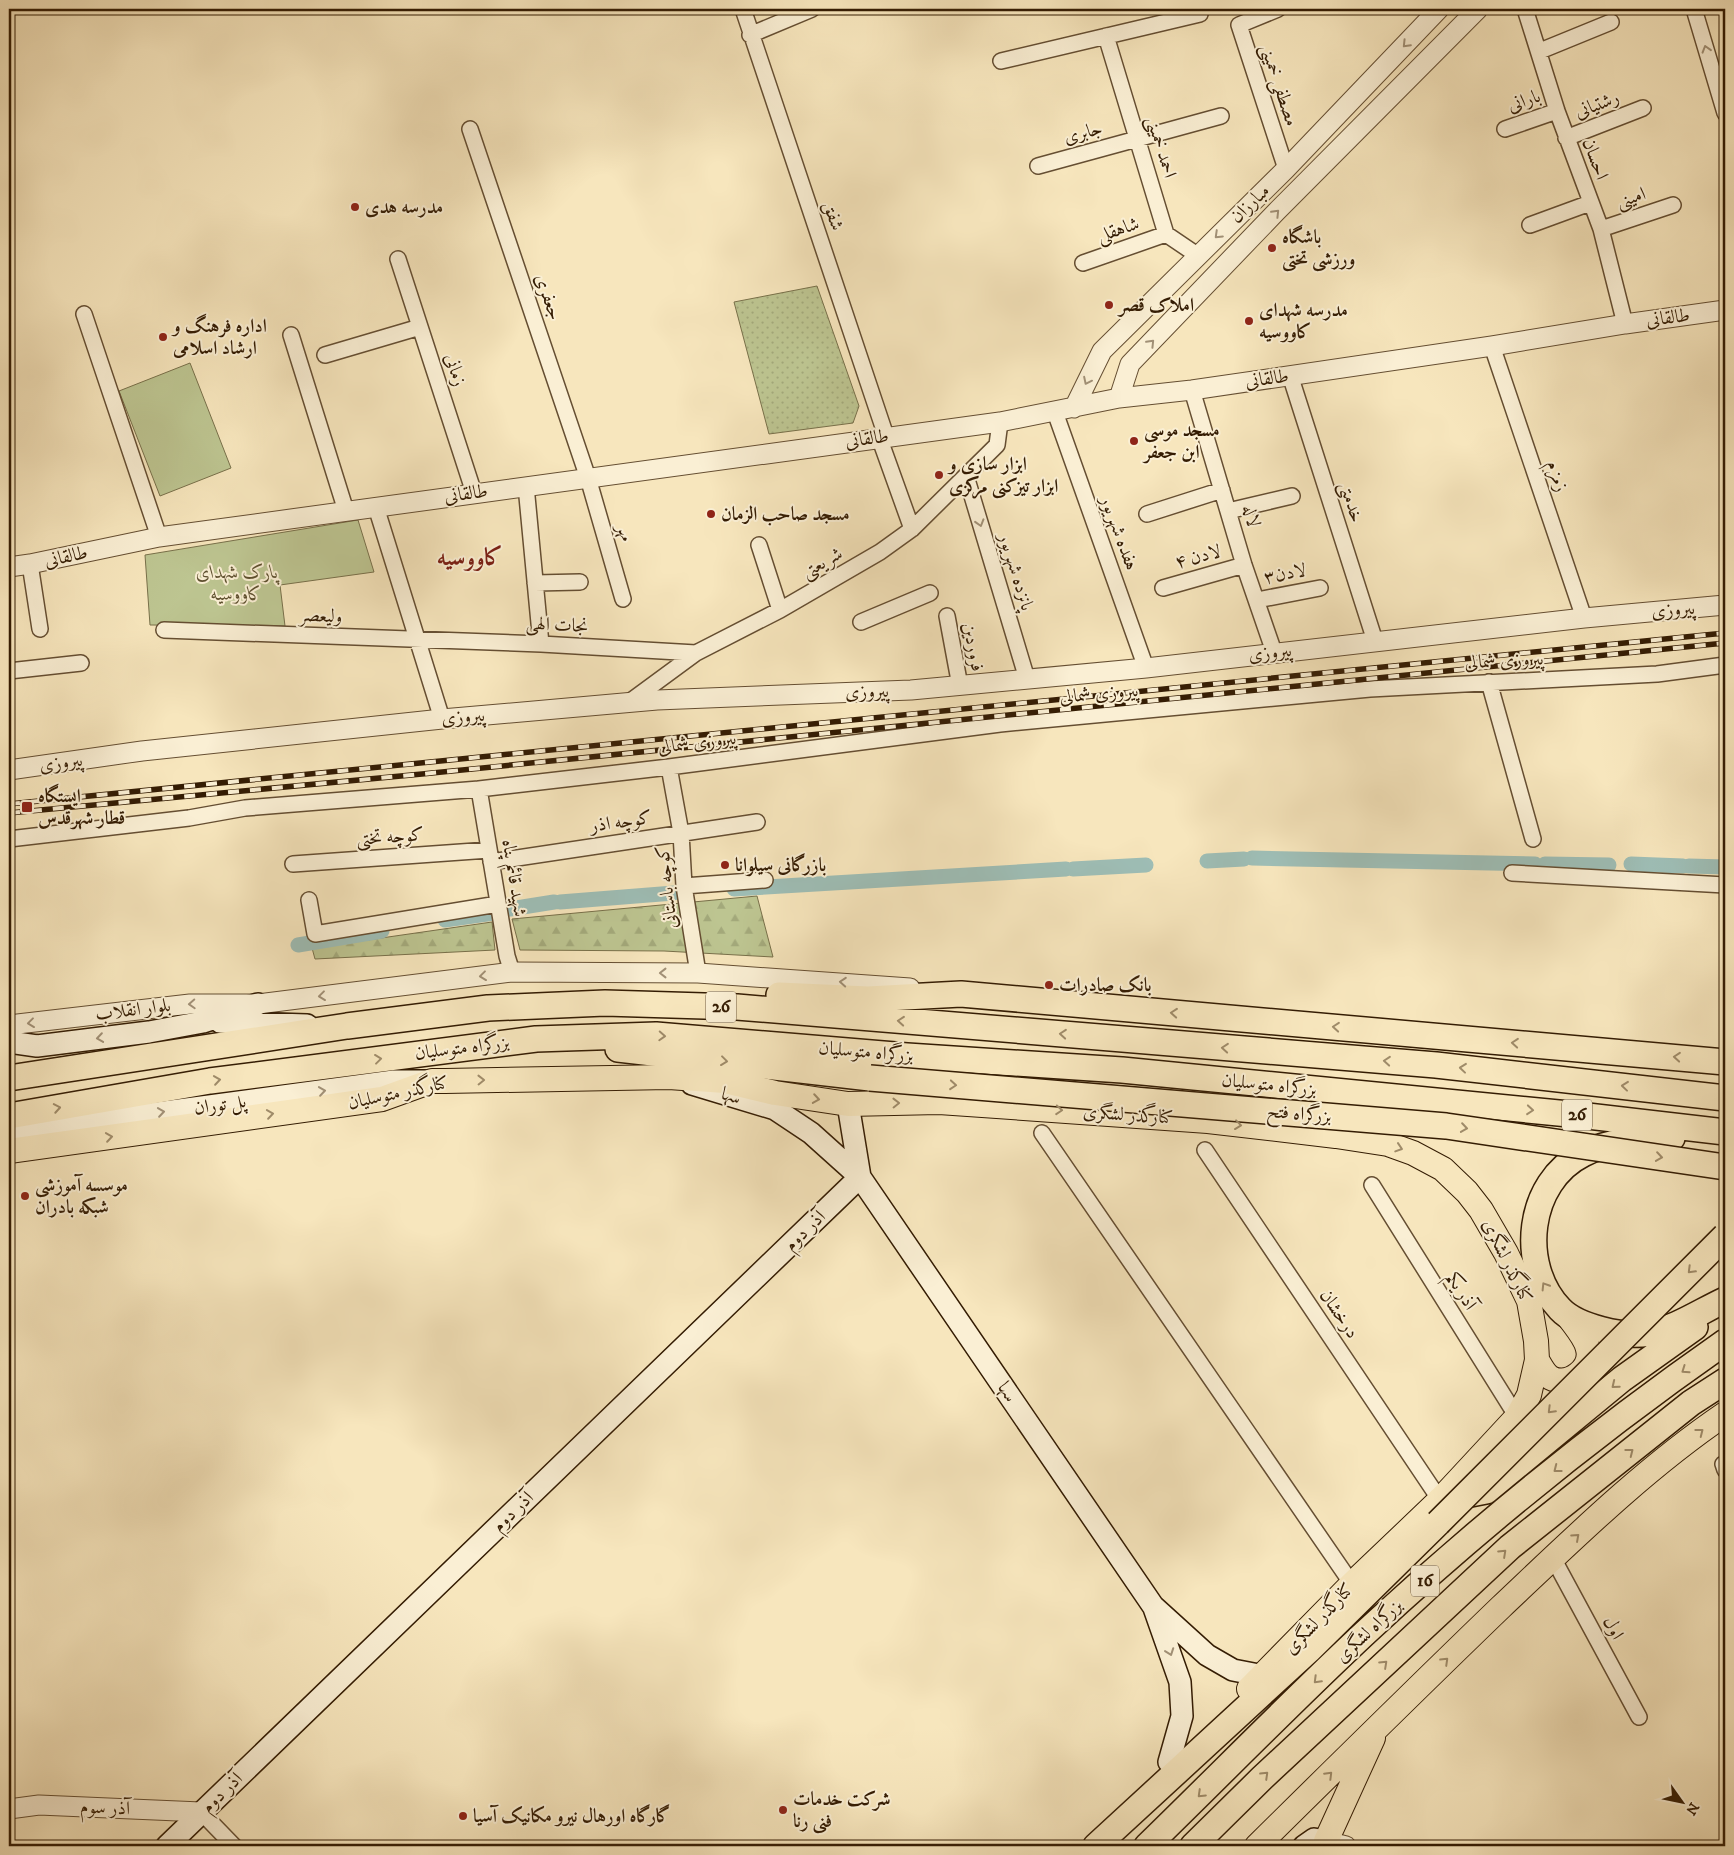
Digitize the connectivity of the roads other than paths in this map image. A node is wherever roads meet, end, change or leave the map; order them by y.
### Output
1 (742, 9) edge
2 (812, 9) edge
3 (1278, 9) edge
4 (1439, 9) edge
5 (1478, 9) edge
6 (1525, 9) edge
7 (1694, 9) edge
8 (1200, 14) dead end
9 (1611, 22) dead end
10 (750, 35) junction
11 (1106, 36) junction
12 (1540, 51) junction
13 (1001, 61) dead end
14 (1643, 108) dead end
15 (1556, 111) junction
16 (1725, 113) edge
17 (1221, 116) dead end
18 (470, 129) dead end
19 (1505, 129) dead end
20 (1138, 138) junction
21 (1566, 138) junction
22 (1038, 166) dead end
23 (1286, 169) junction
24 (1590, 202) junction
25 (1674, 205) dead end
26 (1530, 225) dead end
27 (1601, 229) junction
28 (1166, 234) junction
29 (1197, 255) junction
30 (398, 259) dead end
31 (1083, 263) dead end
32 (1725, 310) edge
33 (84, 314) dead end
34 (1625, 324) junction
35 (420, 327) junction
36 (291, 335) dead end
37 (1492, 346) junction
38 (1102, 351) junction
39 (325, 355) dead end
40 (1130, 364) junction
41 (1290, 376) junction
42 (1192, 390) junction
43 (1119, 398) junction
44 (1074, 408) junction
45 (1055, 412) junction
46 (1000, 422) junction
47 (883, 437) junction
48 (966, 476) junction
49 (588, 478) junction
50 (526, 486) junction
51 (1222, 490) junction
52 (474, 493) junction
53 (1292, 496) dead end
54 (376, 507) junction
55 (346, 511) junction
56 (1228, 511) junction
57 (1146, 514) dead end
58 (912, 529) junction
59 (159, 537) junction
60 (759, 546) dead end
61 (30, 564) junction
62 (1244, 565) junction
63 (9, 566) edge
64 (580, 582) dead end
65 (535, 583) junction
66 (1162, 588) dead end
67 (1320, 588) dead end
68 (930, 593) dead end
69 (623, 599) dead end
70 (1257, 600) junction
71 (1725, 605) edge
72 (780, 610) junction
73 (947, 616) dead end
74 (1584, 618) junction
75 (861, 622) dead end
76 (40, 629) dead end
77 (164, 630) dead end
78 (416, 640) junction
79 (1375, 641) junction
80 (541, 644) junction
81 (1274, 652) junction
82 (696, 653) junction
83 (81, 663) dead end
84 (1725, 665) edge
85 (1146, 668) junction
86 (9, 671) edge
87 (1027, 679) junction
88 (1489, 682) junction
89 (960, 686) junction
90 (628, 703) junction
91 (442, 719) junction
92 (669, 767) junction
93 (9, 770) edge
94 (479, 789) junction
95 (757, 822) dead end
96 (681, 833) junction
97 (9, 839) edge
98 (1533, 839) dead end
99 (490, 856) junction
100 (293, 864) dead end
101 (1512, 873) dead end
102 (765, 880) dead end
103 (1725, 885) edge
104 (684, 886) junction
105 (309, 900) dead end
106 (498, 904) junction
107 (512, 972) junction
108 (698, 973) junction
109 (961, 994) junction
110 (258, 1004) junction
111 (737, 1007) junction
112 (203, 1022) junction
113 (9, 1025) edge
114 (347, 1026) junction
115 (536, 1039) junction
116 (9, 1042) edge
117 (1725, 1062) edge
118 (9, 1066) edge
119 (56, 1072) junction
120 (669, 1077) junction
121 (9, 1078) edge
122 (870, 1078) junction
123 (724, 1080) junction
124 (432, 1081) junction
125 (1725, 1098) edge
126 (848, 1104) junction
127 (9, 1116) edge
128 (1725, 1132) edge
129 (9, 1133) edge
130 (1042, 1133) dead end
131 (1725, 1136) edge
132 (1204, 1150) dead end
133 (9, 1151) edge
134 (1725, 1167) edge
135 (860, 1177) junction
136 (1372, 1185) dead end
137 (1725, 1236) edge
138 (1725, 1300) edge
139 (1725, 1305) edge
140 (1568, 1316) junction
141 (1725, 1342) edge
142 (1536, 1360) junction
143 (1725, 1381) edge
144 (1725, 1414) edge
145 (1517, 1417) junction
146 (1439, 1512) junction
147 (1553, 1558) junction
148 (1352, 1584) junction
149 (1153, 1606) junction
150 (1264, 1676) junction
151 (1639, 1718) dead end
152 (1378, 1726) junction
153 (1169, 1762) junction
154 (9, 1809) edge
155 (202, 1812) junction
156 (1333, 1844) edge
157 (166, 1846) edge
158 (234, 1846) edge
159 (1085, 1846) edge
160 (1096, 1846) edge
161 (1147, 1846) edge
162 (1193, 1846) edge
163 (1258, 1846) edge
164 (1304, 1846) edge

1 - 10 street, شفق
2 - 10 street
3 - 23 street, مصطفی خمینی
4 -> 23 street, مبارزان
40 -> 5 street, مبارزان
6 - 12 street, احسان
16 -> 7 street
8 - 11 street
9 - 12 street
10 - 47 street, شفق
11 - 13 street
11 - 20 street, احمد خمینی
12 - 15 street, احسان
14 - 21 street, رشتیانی
15 - 19 street, بارانی
15 - 21 street, احسان
17 - 20 street, جابری
18 - 49 street, جعفری
20 - 22 street, جابری
20 - 28 street, احمد خمینی
21 - 24 street, احسان
23 -> 29 street, مبارزان
24 - 26 street
24 - 27 street, احسان
25 - 27 street, امینی
27 - 34 street, احسان
28 - 29 street
28 - 31 street, شاهقلی
29 - 38 street, مبارزان
30 - 35 street, زمانی
32 - 34 street, طالقانی
33 - 59 street
34 - 37 street, طالقانی
35 - 39 street
35 - 52 street, زمانی
36 - 55 street
37 - 41 street, طالقانی
37 - 74 street, زمزم
38 - 40 street
38 -> 44 street, مبارزان
40 - 43 street, مبارزان
41 - 42 street, طالقانی
41 - 79 street, خدمتی
42 - 43 street, طالقانی
42 - 51 street, لاله
43 - 44 street, طالقانی
44 - 45 street, طالقانی
45 - 46 street, طالقانی
45 - 85 street, هفده شهریور
46 - 47 street, طالقانی
46 - 48 street, شریعتی
47 - 49 street, طالقانی
47 - 58 street, شفق
48 - 58 street, شریعتی
48 -> 87 street, پانزده شهریور
49 - 50 street, طالقانی
49 - 69 street, مهر
50 - 52 street, طالقانی
50 - 65 street
51 - 56 street, لاله
51 - 57 street
52 - 54 street, طالقانی
53 - 56 street
54 - 55 street, طالقانی
54 - 78 street
55 - 59 street, طالقانی
56 - 62 street, لاله
58 - 72 street, شریعتی
59 - 61 street, طالقانی
60 - 72 street
61 - 63 street, طالقانی
61 - 76 street
62 - 66 street, لادن ۴
62 - 70 street, لاله
64 - 65 street
65 - 80 street
67 - 70 street, لادن۳
68 - 75 street
70 - 81 street, لاله
71 - 74 street, پیروزی
72 - 82 street, شریعتی
73 - 89 street, فروردین
74 - 79 street, پیروزی
77 - 78 street, ولیعصر
78 - 80 street, نجات الهی
78 - 91 street
79 - 81 street, پیروزی
80 - 82 street, نجات الهی
81 - 85 street, پیروزی
82 - 90 street, شریعتی
83 - 86 street
84 - 88 street, پیروزی شمالی
85 - 87 street, پیروزی
87 - 89 street, پیروزی
88 - 92 street, پیروزی شمالی
88 - 98 street
89 - 90 street, پیروزی
90 - 91 street, پیروزی
91 - 93 street, پیروزی
92 - 94 street, پیروزی شمالی
92 - 96 street, کوچه باستانی
94 - 97 street, پیروزی شمالی
94 - 99 street, شهید قائم پناه
95 - 96 street, کوچه اذر
96 - 99 street, کوچه اذر
96 - 104 street, کوچه باستانی
99 - 100 street, کوچه تختی
99 - 106 street, شهید قائم پناه
101 - 103 street
102 - 104 street
104 - 108 street, کوچه باستانی
105 - 106 street
106 - 107 street, شهید قائم پناه
108 -> 107 street, بلوار انقلاب
107 -> 110 street, بلوار انقلاب
109 -> 108 street, بلوار انقلاب
109 - 111 highway
117 -> 109 highway
110 - 112 main road
110 -> 113 street, بلوار انقلاب
111 - 114 highway, بزرگراه متوسلیان / 26
125 -> 111 highway, بزرگراه متوسلیان / 26
112 - 114 main road
112 -> 116 main road
114 - 119 highway, بزرگراه متوسلیان / 26
115 -> 122 highway, بزرگراه فتح
127 -> 115 highway, بزرگراه متوسلیان / 26
115 -> 128 highway, بزرگراه متوسلیان / 26
118 - 119 street
119 - 121 highway, بزرگراه متوسلیان / 26
120 - 123 main road, کنارگذر متوسلیان
124 -> 120 main road, کنارگذر متوسلیان
120 - 135 main road, سها
122 - 123 main road
122 -> 134 highway, بزرگراه فتح, bridge
123 -> 126 main road, کنارگذر متوسلیان
129 -> 124 main road, پل توران
133 -> 124 main road, کنارگذر متوسلیان
126 - 135 main road, سها
126 -> 142 main road, کنارگذر لشگری
130 - 148 street
140 -> 131 highway
132 - 146 street, درخشان
135 - 149 main road, سها
135 - 155 main road, آذر دوم
136 - 145 street, آذر یکم
137 -> 146 highway, bridge
138 - 140 highway
139 -> 146 highway
140 - 142 main road
141 -> 161 highway, بزرگراه لشگری / 16
142 - 145 main road, کنارگذر لشگری
162 -> 143 highway, بزرگراه لشگری / 16
147 -> 144 main road
145 - 146 main road, کنارگذر لشگری
146 - 148 main road, کنارگذر لشگری
146 - 160 highway
147 - 151 street, اول
152 -> 147 main road
148 - 150 main road, کنارگذر لشگری
149 - 150 main road
149 -> 153 main road
150 - 153 main road, کنارگذر لشگری
152 - 156 main road
163 -> 152 main road
153 - 159 main road, کنارگذر لشگری
154 - 155 street, آذر سوم
155 - 157 main road, آذر دوم
155 - 158 street
156 - 164 main road

